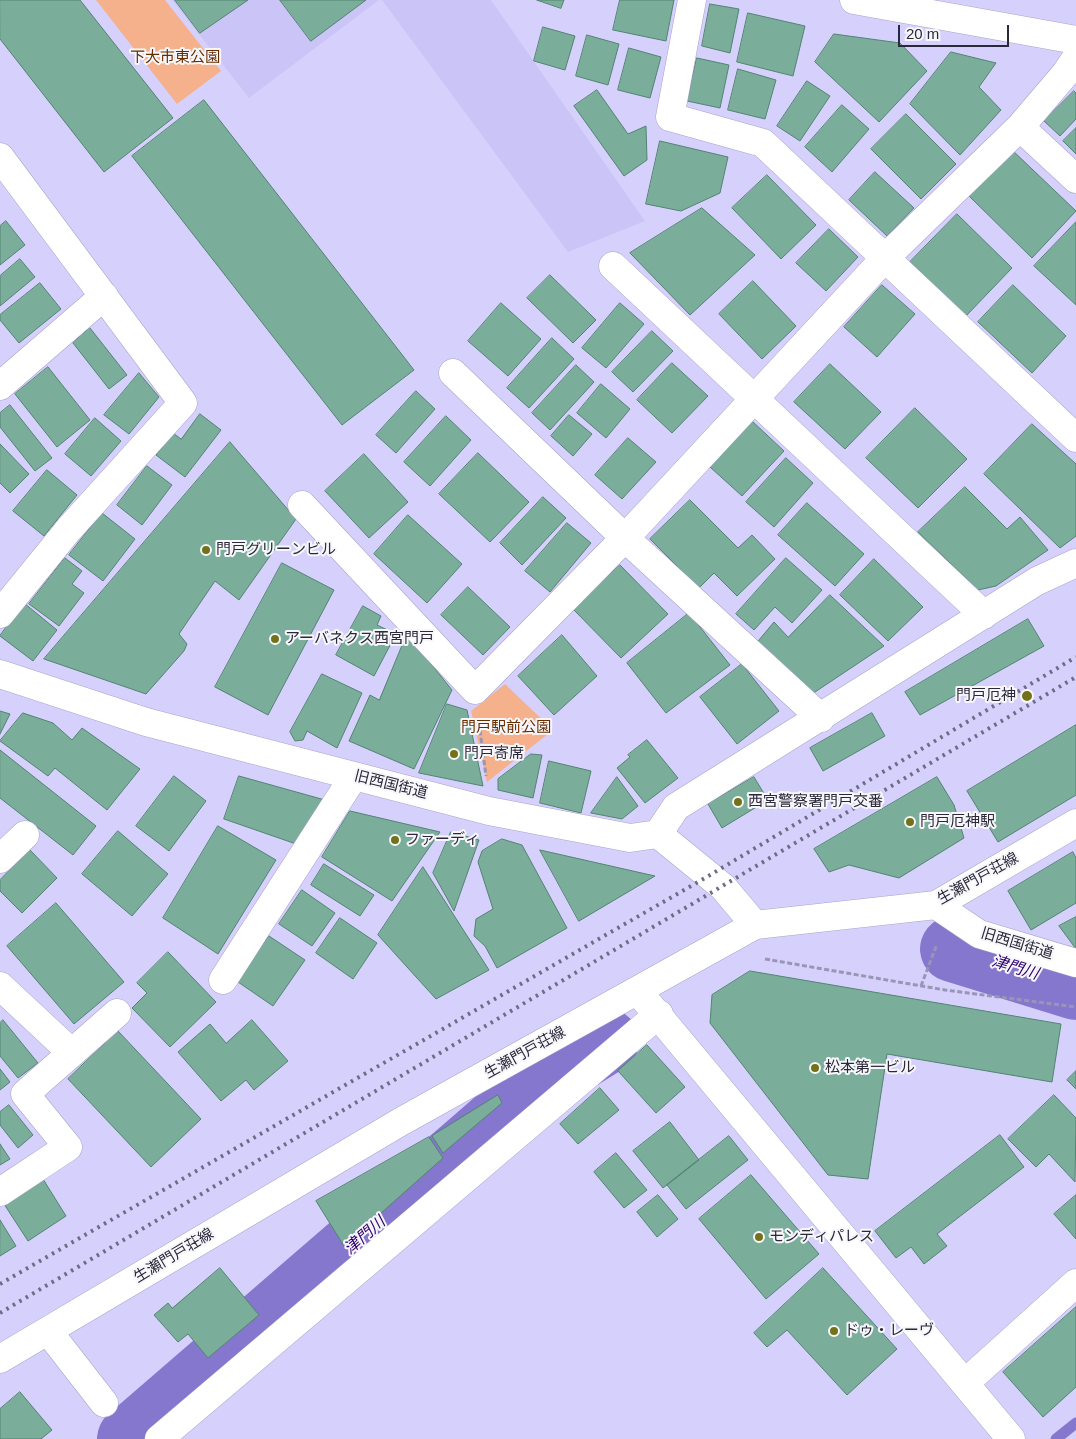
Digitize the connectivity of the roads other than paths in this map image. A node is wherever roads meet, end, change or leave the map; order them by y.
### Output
1 (692, 0) edge
2 (854, 0) edge
3 (1076, 40) edge
4 (1076, 58) edge
5 (1020, 127) junction
6 (0, 157) edge
7 (1076, 179) edge
8 (885, 258) junction
9 (613, 266) dead end
10 (104, 296) junction
11 (453, 373) dead end
12 (0, 386) edge
13 (754, 398) junction
14 (1076, 438) edge
15 (302, 505) dead end
16 (625, 538) junction
17 (1076, 563) edge
18 (0, 614) edge
19 (984, 615) junction
20 (0, 674) edge
21 (821, 718) junction
22 (354, 776) junction
23 (1076, 823) edge
24 (658, 834) junction
25 (25, 835) dead end
26 (0, 859) edge
27 (943, 909) junction
28 (755, 925) junction
29 (1076, 962) edge
30 (223, 980) dead end
31 (0, 986) edge
32 (637, 990) junction
33 (117, 1013) dead end
34 (659, 1014) junction
35 (72, 1053) junction
36 (0, 1192) edge
37 (1076, 1283) edge
38 (48, 1331) junction
39 (0, 1359) edge
40 (965, 1383) junction
41 (104, 1403) dead end
42 (159, 1439) edge
43 (1011, 1439) edge

1 - 8 main road
2 - 3 main road
4 - 5 main road
5 - 7 main road
5 - 8 main road
6 - 10 main road
8 - 13 main road
8 - 14 main road
9 - 13 main road
10 - 12 main road
10 - 18 main road
11 - 16 main road
13 - 16 main road
13 - 19 main road
15 - 16 main road
16 - 21 main road
17 - 19 main road
19 - 21 main road
20 - 22 main road, 旧西国街道
21 - 24 main road
22 - 24 main road, 旧西国街道
22 - 30 main road
23 - 27 main road, 生瀬門戸荘線
24 - 28 main road
25 - 26 main road
27 - 28 main road, 生瀬門戸荘線
27 - 29 main road, 旧西国街道
28 - 32 main road, 生瀬門戸荘線
31 - 35 main road
32 - 34 main road
32 - 38 main road, 生瀬門戸荘線
33 - 35 main road
34 - 40 main road
34 - 42 main road
35 - 36 main road
37 - 40 main road
38 - 39 main road, 生瀬門戸荘線
38 - 41 main road
40 - 43 main road

